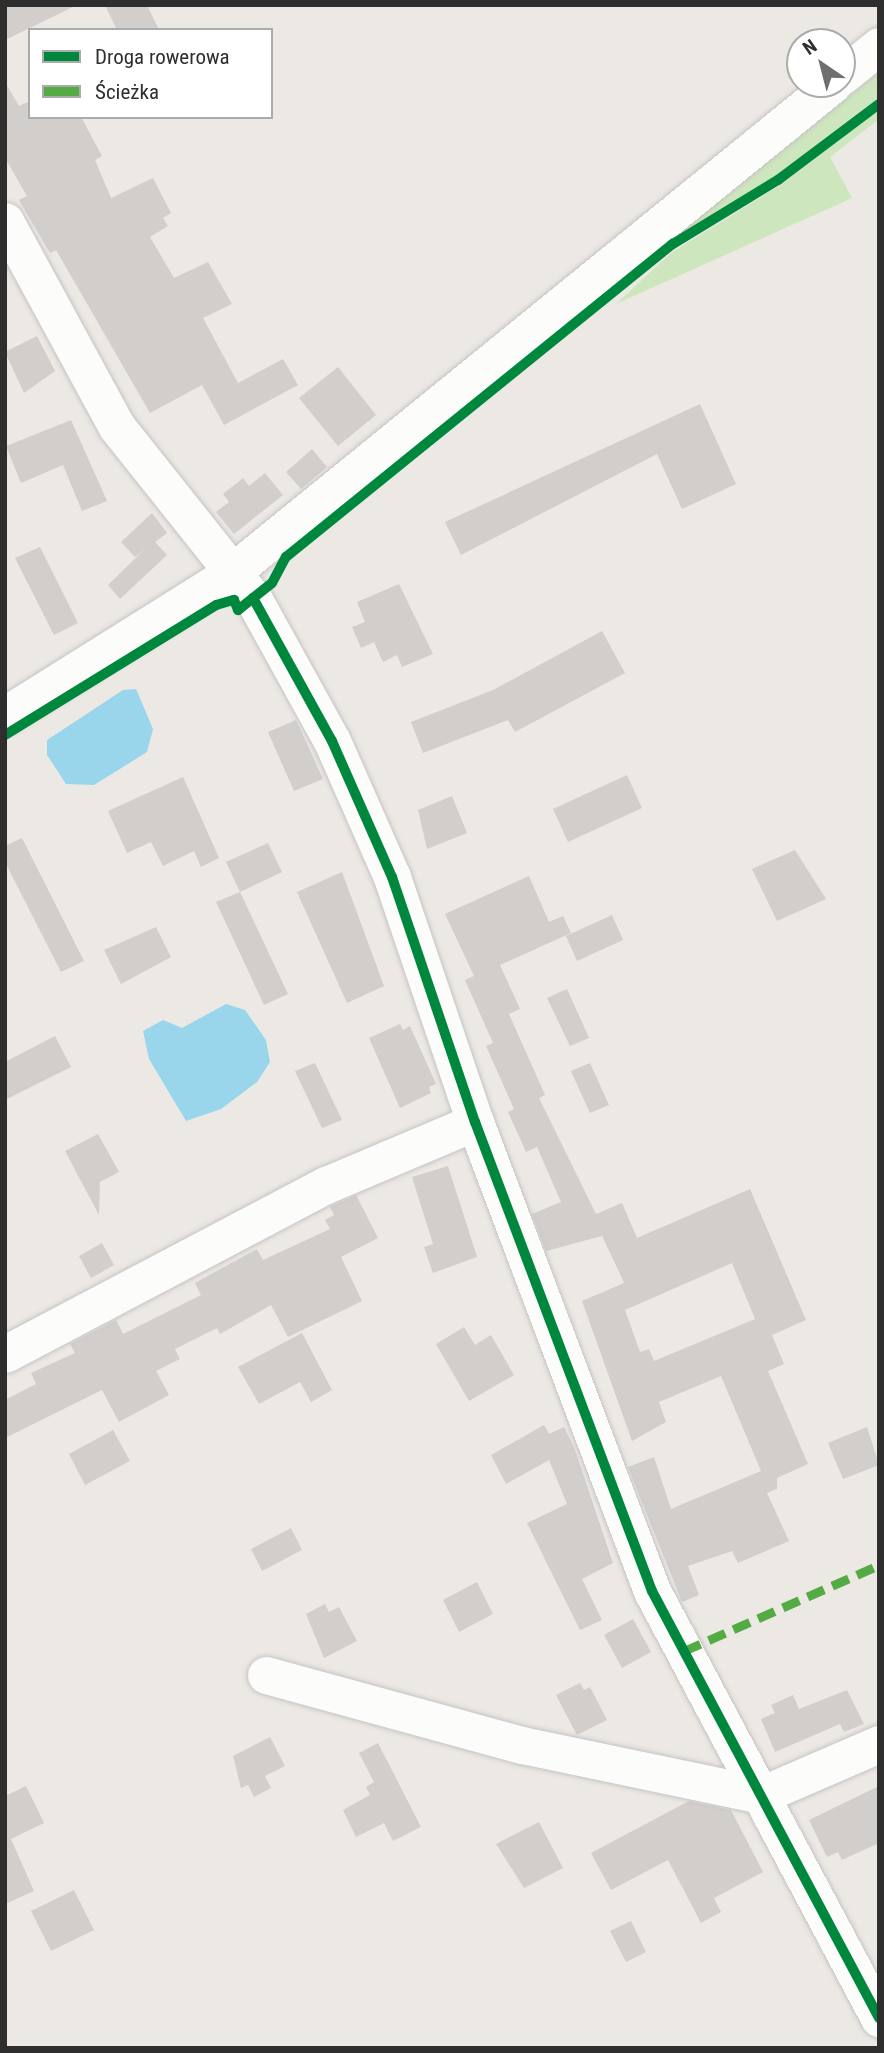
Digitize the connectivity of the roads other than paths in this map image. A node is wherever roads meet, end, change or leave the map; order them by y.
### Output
1 (879, 46) edge
2 (856, 65) edge
3 (816, 98) edge
4 (5, 221) edge
5 (231, 573) junction
6 (5, 715) edge
7 (475, 1122) junction
8 (5, 1354) edge
9 (265, 1675) dead end
10 (879, 1744) edge
11 (761, 1795) junction
12 (879, 2018) edge

1 - 2 street
3 - 5 street
4 - 5 street
5 - 6 street
5 - 7 street
7 - 8 street
7 - 11 street
9 - 11 street
10 - 11 street
11 - 12 street

